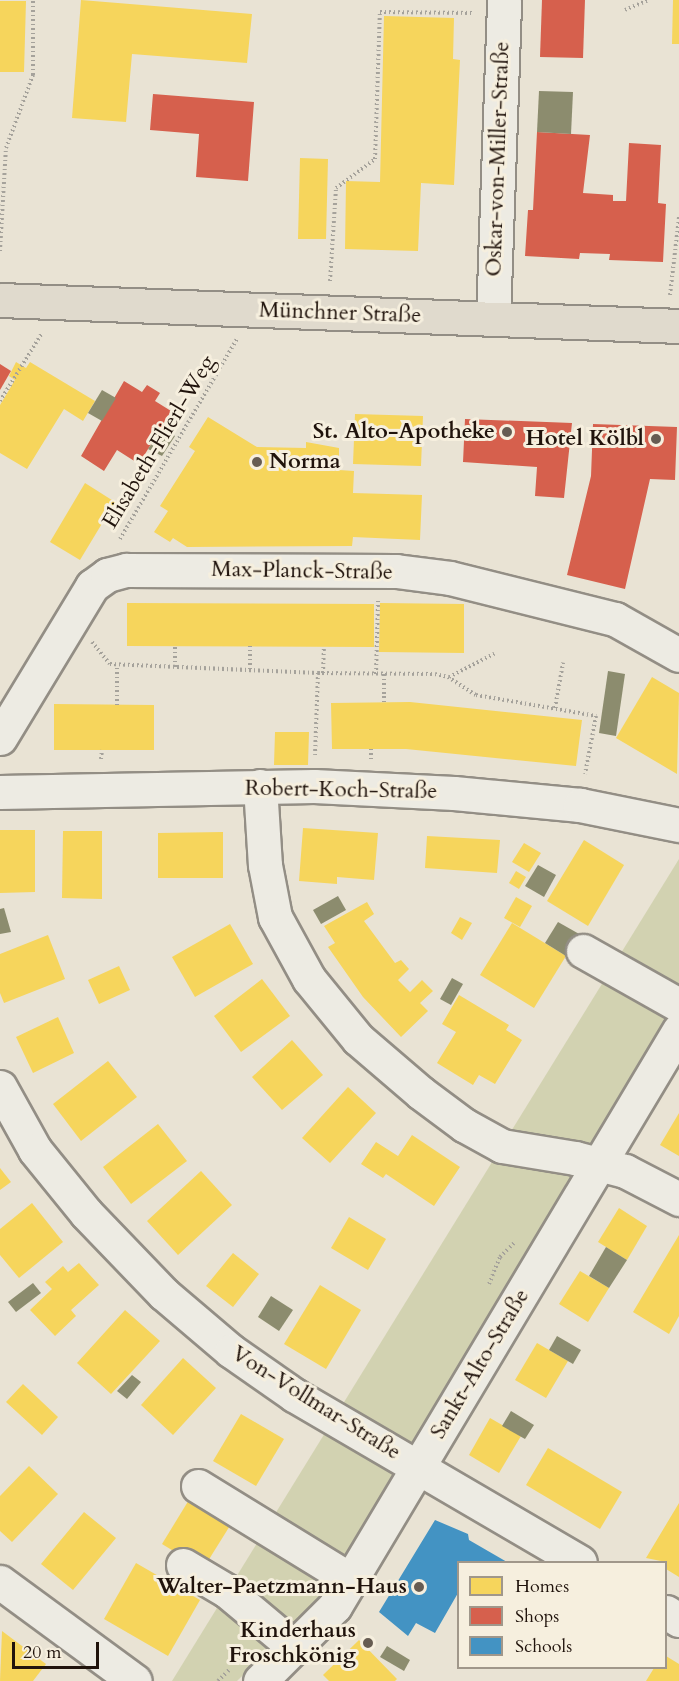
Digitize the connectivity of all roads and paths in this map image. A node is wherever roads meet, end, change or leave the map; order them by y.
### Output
1 (33, 0) edge
2 (648, 0) edge
3 (504, 7) edge
4 (625, 10) dead end
5 (0, 148) edge
6 (6, 148) junction
7 (679, 217) edge
8 (0, 252) edge
9 (0, 300) edge
10 (240, 309) junction
11 (329, 312) junction
12 (493, 319) junction
13 (673, 326) edge
14 (42, 333) dead end
15 (0, 401) edge
16 (92, 586) junction
17 (388, 601) dead end
18 (70, 621) junction
19 (175, 646) dead end
20 (250, 646) dead end
21 (324, 647) dead end
22 (494, 654) dead end
23 (679, 655) edge
24 (563, 663) dead end
25 (117, 665) junction
26 (175, 667) junction
27 (250, 669) junction
28 (321, 673) junction
29 (376, 674) junction
30 (384, 674) junction
31 (448, 677) junction
32 (384, 702) dead end
33 (117, 705) dead end
34 (540, 705) junction
35 (555, 708) junction
36 (539, 714) dead end
37 (0, 738) edge
38 (260, 786) junction
39 (314, 786) junction
40 (0, 792) edge
41 (580, 805) junction
42 (679, 825) edge
43 (582, 951) dead end
44 (679, 1005) edge
45 (679, 1030) edge
46 (0, 1087) edge
47 (601, 1165) junction
48 (679, 1199) edge
49 (417, 1467) junction
50 (198, 1486) dead end
51 (577, 1561) edge
52 (183, 1565) dead end
53 (351, 1580) junction
54 (0, 1582) edge
55 (294, 1647) junction
56 (135, 1681) edge
57 (260, 1681) edge

1 - 6 path
2 - 4 path
3 - 11 path
3 - 12 street, Oskar-von-Miller-Straße
5 - 6 path
6 - 8 path
7 - 13 path
9 - 10 main road, Münchner Straße
10 - 11 main road, Münchner Straße
10 - 16 path, Elisabeth-Flierl-Weg
11 - 12 main road, Münchner Straße
12 - 13 main road, Münchner Straße
14 - 15 path
16 - 18 street, Max-Planck-Straße
16 - 23 street, Max-Planck-Straße
17 - 29 path
18 - 25 path
18 - 37 street, Max-Planck-Straße
19 - 26 path
20 - 27 path
21 - 28 path
22 - 31 path
24 - 35 path
25 - 26 path
25 - 33 path
26 - 27 path
27 - 28 path
28 - 29 path
28 - 39 path
29 - 30 path
30 - 31 path
30 - 32 path
31 - 34 path
34 - 35 path
34 - 36 path
35 - 41 path
38 - 39 street, Robert-Koch-Straße
38 - 40 street, Robert-Koch-Straße
38 - 47 street
39 - 41 street, Robert-Koch-Straße
41 - 42 street, Robert-Koch-Straße
43 - 44 street
45 - 47 street, Sankt-Alto-Straße
46 - 49 street, Von-Vollmar-Straße
47 - 48 street
47 - 49 street, Sankt-Alto-Straße
49 - 51 street, Von-Vollmar-Straße
49 - 53 street, Sankt-Alto-Straße
50 - 53 street
52 - 55 street
53 - 55 street, Sankt-Alto-Straße
54 - 56 street
55 - 57 street, Sankt-Alto-Straße

